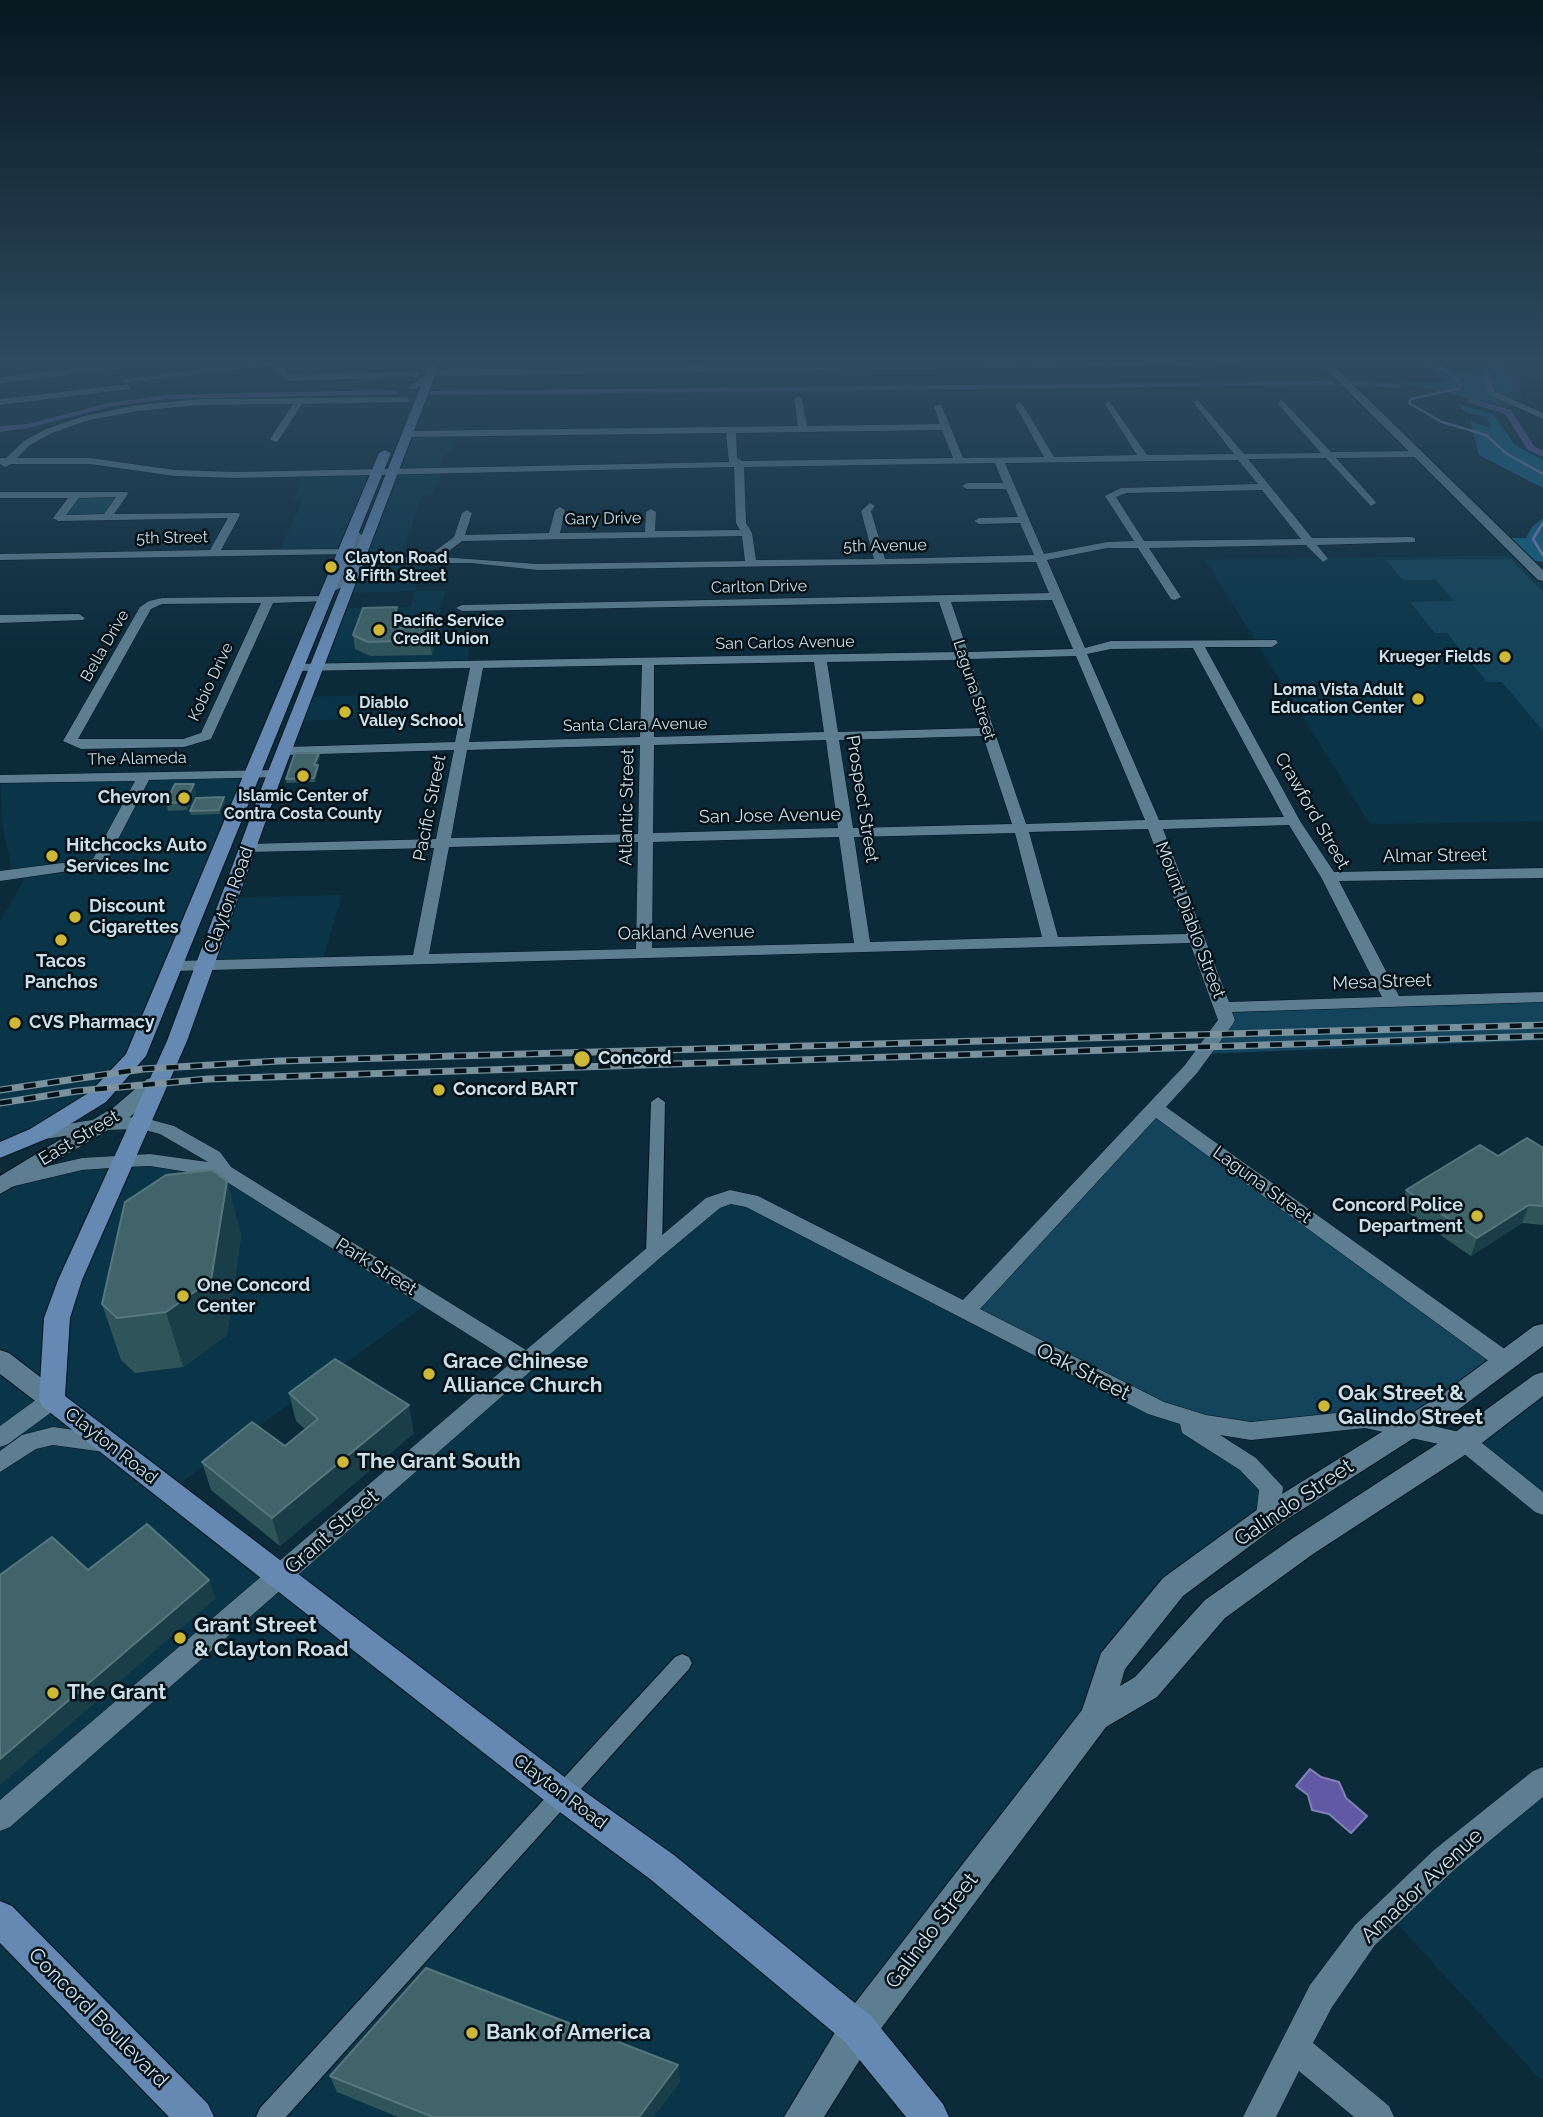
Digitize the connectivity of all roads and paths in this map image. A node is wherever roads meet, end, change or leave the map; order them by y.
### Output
1 (384, 459) edge
2 (393, 459) edge
3 (733, 459) edge
4 (1107, 459) edge
5 (1244, 459) edge
6 (1331, 459) edge
7 (1421, 459) edge
8 (999, 460) junction
9 (1051, 460) joint
10 (4, 461) edge
11 (959, 461) joint
12 (739, 464) junction
13 (0, 469) edge
14 (391, 470) junction
15 (377, 472) junction
16 (967, 486) dead end
17 (1010, 486) junction
18 (1268, 488) junction
19 (0, 495) edge
20 (76, 495) junction
21 (1371, 503) dead end
22 (870, 506) dead end
23 (560, 510) dead end
24 (651, 512) dead end
25 (467, 513) dead end
26 (107, 517) junction
27 (1025, 520) junction
28 (979, 521) dead end
29 (353, 530) junction
30 (747, 533) junction
31 (650, 534) junction
32 (554, 536) junction
33 (459, 538) junction
34 (1411, 540) dead end
35 (1311, 541) junction
36 (1142, 544) junction
37 (344, 551) junction
38 (214, 553) junction
39 (0, 557) edge
40 (1042, 558) junction
41 (1323, 559) dead end
42 (359, 560) junction
43 (430, 560) junction
44 (880, 561) junction
45 (751, 564) junction
46 (1543, 577) edge
47 (326, 595) junction
48 (1056, 596) junction
49 (1175, 597) dead end
50 (944, 599) junction
51 (268, 600) junction
52 (462, 608) dead end
53 (79, 618) dead end
54 (0, 619) edge
55 (1272, 643) dead end
56 (1197, 644) junction
57 (1082, 652) junction
58 (963, 656) junction
59 (820, 658) junction
60 (648, 661) junction
61 (477, 664) junction
62 (298, 667) junction
63 (318, 667) junction
64 (987, 732) junction
65 (833, 738) junction
66 (648, 743) junction
67 (461, 747) junction
68 (285, 751) junction
69 (108, 761) junction
70 (253, 774) junction
71 (275, 774) junction
72 (145, 776) junction
73 (0, 779) edge
74 (1293, 821) junction
75 (1154, 825) junction
76 (1021, 829) junction
77 (848, 833) junction
78 (646, 838) junction
79 (443, 842) junction
80 (247, 848) junction
81 (1543, 873) edge
82 (0, 876) edge
83 (1329, 877) junction
84 (1198, 938) junction
85 (1051, 942) junction
86 (863, 947) junction
87 (643, 953) junction
88 (420, 959) junction
89 (205, 965) junction
90 (175, 966) junction
91 (1543, 997) edge
92 (1391, 1000) junction
93 (1222, 1007) junction
94 (155, 1084) junction
95 (658, 1102) dead end
96 (1155, 1108) junction
97 (141, 1123) junction
98 (104, 1124) junction
99 (38, 1134) junction
100 (0, 1151) edge
101 (124, 1161) junction
102 (224, 1171) junction
103 (3, 1184) edge
104 (730, 1197) joint
105 (654, 1252) junction
106 (965, 1312) junction
107 (1543, 1333) edge
108 (0, 1360) edge
109 (1505, 1361) junction
110 (528, 1362) junction
111 (1543, 1382) edge
112 (52, 1400) junction
113 (1156, 1408) junction
114 (1407, 1428) junction
115 (0, 1438) edge
116 (1464, 1441) junction
117 (104, 1443) junction
118 (0, 1463) edge
119 (1543, 1505) edge
120 (1268, 1517) junction
121 (280, 1577) junction
122 (682, 1663) dead end
123 (1095, 1717) junction
124 (1542, 1782) edge
125 (560, 1793) junction
126 (0, 1818) edge
127 (0, 1919) edge
128 (858, 2029) junction
129 (1297, 2049) junction
130 (195, 2117) edge
131 (269, 2117) edge
132 (803, 2117) edge
133 (930, 2117) edge
134 (1259, 2117) edge
135 (1378, 2117) edge

1 - 15 main road, Clayton Road
2 - 14 main road, Clayton Road
3 - 12 street
4 - 9 street
5 - 18 street
6 - 21 street
7 - 46 main road
8 - 9 street
8 - 11 street
8 - 17 street, Mount Diablo Street
10 - 13 street
10 - 15 street
11 - 12 street
12 - 14 street
12 - 30 street
14 - 15 street
14 - 42 main road, Clayton Road
15 - 29 main road, Clayton Road
16 - 17 street
17 - 27 street, Mount Diablo Street
18 - 35 street
18 - 36 street
19 - 20 street
20 - 26 street
20 - 26 street
22 - 44 street
23 - 32 street
24 - 31 street
25 - 33 street
26 - 38 street
27 - 28 street
27 - 40 street, Mount Diablo Street
29 - 37 main road, Clayton Road
29 - 42 street
30 - 31 street, Gary Drive
30 - 45 street
31 - 32 street, Gary Drive
32 - 33 street, Gary Drive
33 - 43 street
34 - 35 street, 5th Avenue
35 - 36 street, 5th Avenue
35 - 41 street
36 - 40 street, 5th Avenue
36 - 49 street
37 - 38 street, 5th Street
37 - 47 main road, Clayton Road
38 - 39 street, 5th Street
40 - 44 street, 5th Avenue
40 - 48 street, Mount Diablo Street
42 - 43 street, 5th Avenue
42 - 47 street
42 - 63 main road, Clayton Road
43 - 45 street, 5th Avenue
44 - 45 street, 5th Avenue
47 - 51 street, Bella Drive
47 - 62 main road, Clayton Road
48 - 50 street, Carlton Drive
48 - 57 street, Mount Diablo Street
50 - 52 street, Carlton Drive
50 - 58 street, Laguna Street
51 - 69 street, Kobio Drive
51 - 69 street, Bella Drive
53 - 54 street
55 - 56 street, San Carlos Avenue
56 - 57 street, San Carlos Avenue
56 - 74 street, Crawford Street
57 - 58 street, San Carlos Avenue
57 - 75 street, Mount Diablo Street
58 - 59 street, San Carlos Avenue
58 - 64 street, Laguna Street
59 - 60 street, San Carlos Avenue
59 - 65 street, Prospect Street
60 - 61 street, San Carlos Avenue
60 - 66 street, Atlantic Street
61 - 63 street, San Carlos Avenue
61 - 67 street, Pacific Street
62 - 63 street, San Carlos Avenue
62 - 70 main road, Clayton Road
63 - 68 main road, Clayton Road
64 - 65 street, Santa Clara Avenue
64 - 76 street, Laguna Street
65 - 66 street, Santa Clara Avenue
65 - 77 street, Prospect Street
66 - 67 street, Santa Clara Avenue
66 - 78 street, Atlantic Street
67 - 68 street, Santa Clara Avenue
67 - 79 street, Pacific Street
68 - 71 main road, Clayton Road
69 - 72 street, The Alameda
69 - 73 street, The Alameda
70 - 71 street, The Alameda
70 - 72 street, The Alameda
70 - 90 main road, Clayton Road
71 - 80 main road, Clayton Road
72 - 82 street
74 - 75 street, San Jose Avenue
74 - 83 street, Crawford Street
75 - 76 street, San Jose Avenue
75 - 84 street, Mount Diablo Street
76 - 77 street, San Jose Avenue
76 - 85 street, Laguna Street
77 - 78 street, San Jose Avenue
77 - 86 street, Prospect Street
78 - 79 street, San Jose Avenue
78 - 87 street, Atlantic Street
79 - 80 street, San Jose Avenue
79 - 88 street, Pacific Street
80 - 89 main road, Clayton Road
81 - 83 street, Almar Street
83 - 92 street, Crawford Street
84 - 85 street, Oakland Avenue
84 - 93 street, Mount Diablo Street
85 - 86 street, Oakland Avenue
86 - 87 street, Oakland Avenue
87 - 88 street, Oakland Avenue
88 - 89 street, Oakland Avenue
89 - 90 street, Oakland Avenue
89 - 94 main road, Clayton Road
90 - 99 main road, Clayton Road
91 - 92 street, Mesa Street
92 - 93 street, Mesa Street
93 - 96 street, Mount Diablo Street
94 - 97 main road, Clayton Road
94 - 98 main road, East Street
95 - 105 street
96 - 106 street, Mount Diablo Street
96 - 109 street, Laguna Street
97 - 98 street, Park Street
97 - 101 main road, Clayton Road
97 - 102 street, Park Street
98 - 99 street, Park Street
98 - 103 main road, East Street
99 - 100 main road, Clayton Road
101 - 102 street, Park Street
101 - 103 street, Park Street
101 - 112 main road, Clayton Road
102 - 110 street, Park Street
104 - 105 street, Grant Street
104 - 106 street, Oak Street
105 - 110 street, Grant Street
106 - 113 street, Oak Street
107 - 109 main road, Galindo Street
108 - 112 main road
109 - 114 main road, Galindo Street
110 - 121 street, Grant Street
111 - 116 main road, Galindo Street
112 - 115 street
112 - 117 main road, Clayton Road
113 - 114 street, Oak Street
113 - 120 street
114 - 116 street, Oak Street
114 - 120 main road, Galindo Street
116 - 119 street
116 - 123 main road, Galindo Street
117 - 118 street
117 - 121 main road, Clayton Road
120 - 123 main road, Galindo Street
121 - 125 main road, Clayton Road
121 - 126 street, Grant Street
122 - 125 street
123 - 128 main road, Galindo Street
124 - 129 street, Amador Avenue
125 - 128 main road, Clayton Road
125 - 131 street
127 - 130 main road, Concord Boulevard
128 - 132 main road, Galindo Street
128 - 133 main road, Clayton Road
129 - 134 street, Amador Avenue
129 - 135 street

